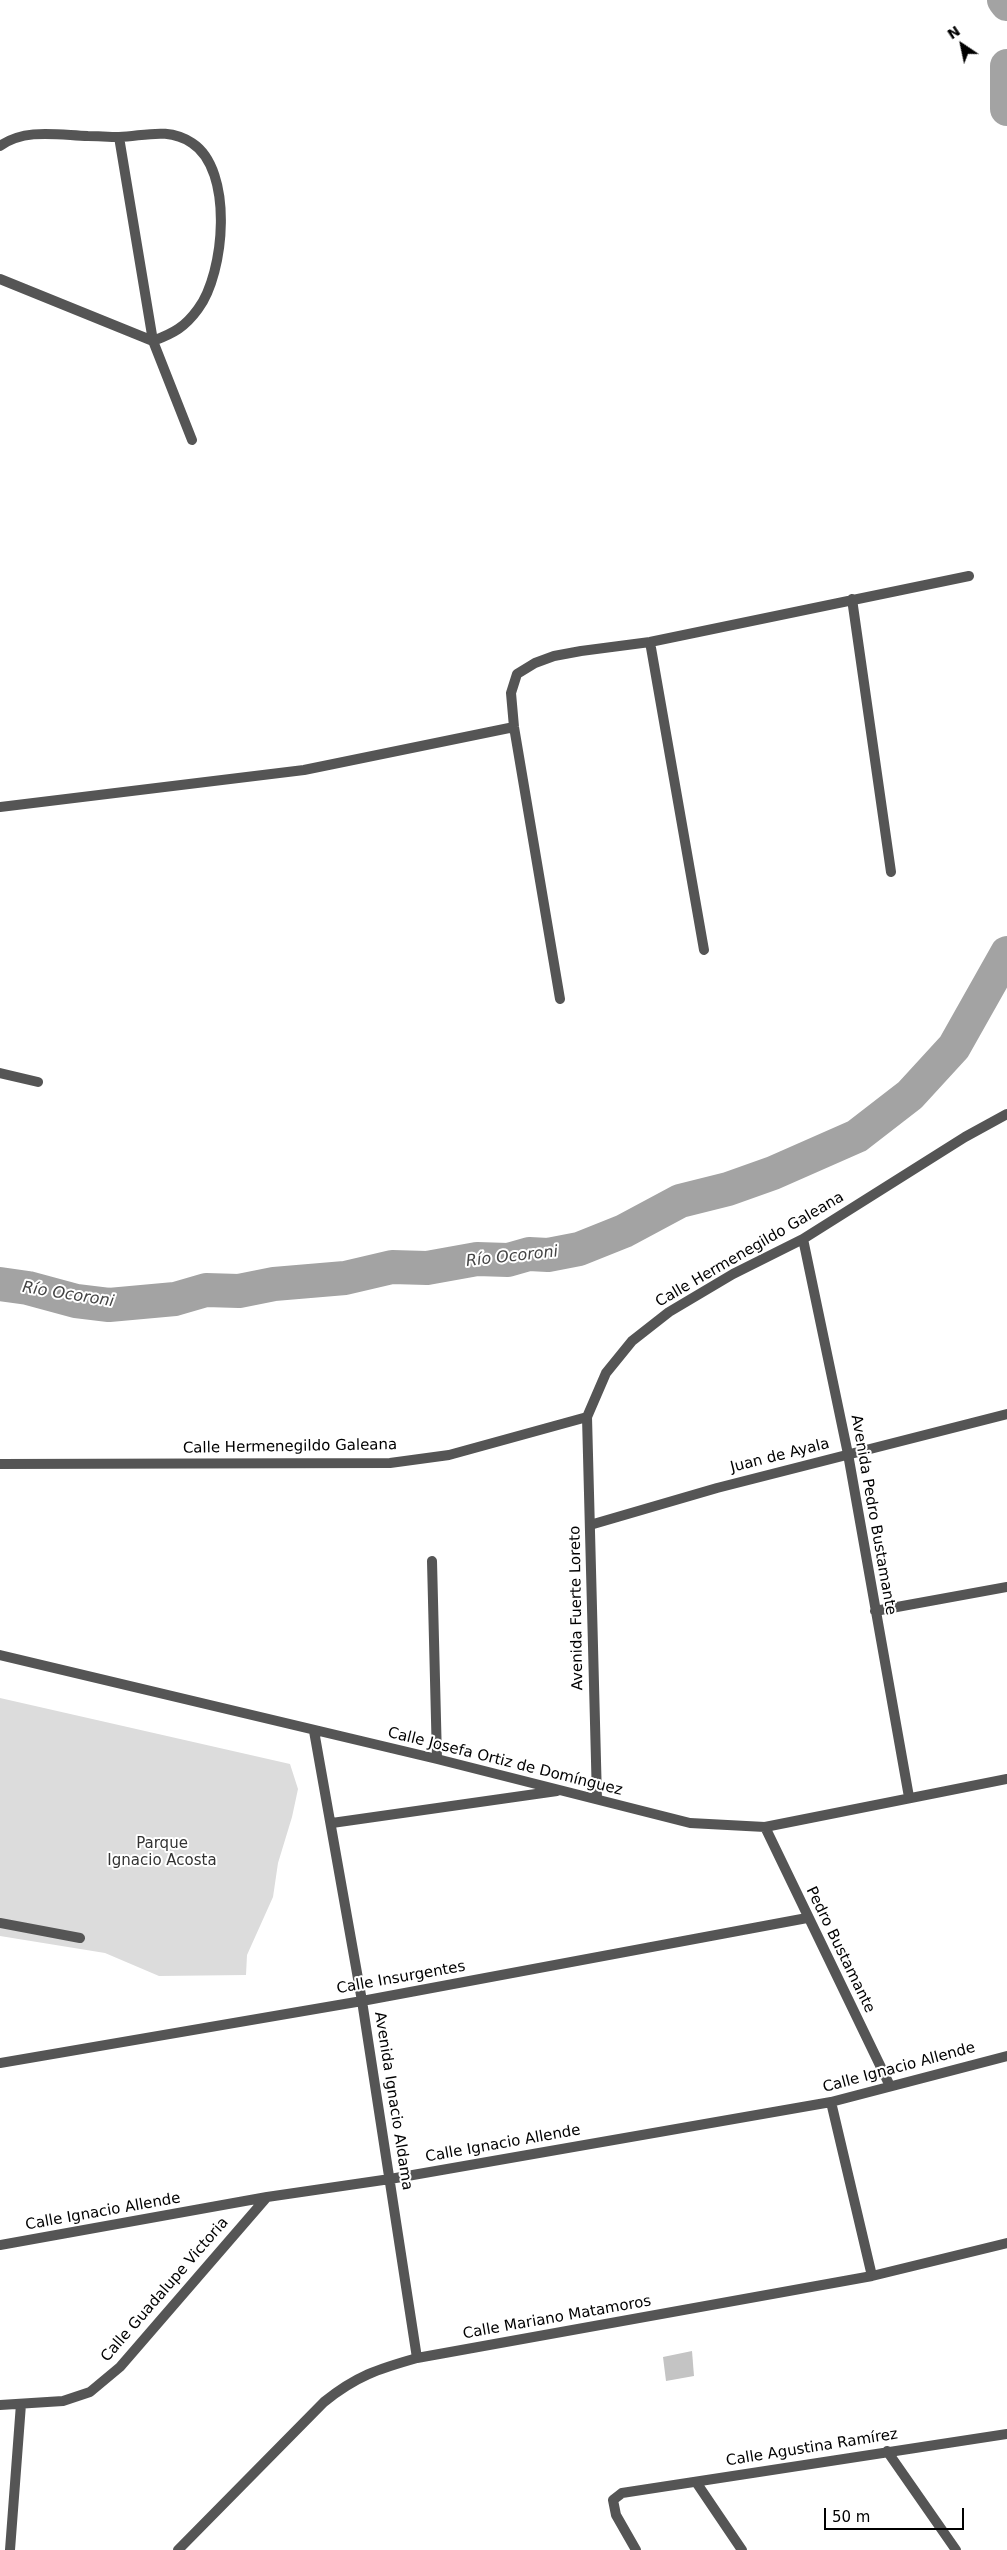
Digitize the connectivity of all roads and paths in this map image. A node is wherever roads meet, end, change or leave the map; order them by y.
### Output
1 (119, 137) junction
2 (0, 146) edge
3 (0, 279) edge
4 (153, 341) junction
5 (192, 440) dead end
6 (970, 576) dead end
7 (852, 599) junction
8 (650, 642) junction
9 (514, 727) junction
10 (0, 807) edge
11 (891, 872) dead end
12 (704, 950) dead end
13 (560, 999) dead end
14 (0, 1073) edge
15 (38, 1082) dead end
16 (1007, 1114) edge
17 (803, 1239) junction
18 (1007, 1414) edge
19 (588, 1417) junction
20 (848, 1454) junction
21 (0, 1464) edge
22 (590, 1525) junction
23 (432, 1561) dead end
24 (1007, 1587) edge
25 (875, 1611) junction
26 (0, 1655) edge
27 (314, 1731) junction
28 (437, 1760) junction
29 (1007, 1779) edge
30 (562, 1790) junction
31 (909, 1796) junction
32 (597, 1799) junction
33 (332, 1823) junction
34 (765, 1827) junction
35 (807, 1918) junction
36 (0, 1923) edge
37 (80, 1938) dead end
38 (362, 2001) junction
39 (1007, 2056) edge
40 (0, 2063) edge
41 (890, 2086) junction
42 (831, 2102) junction
43 (390, 2179) junction
44 (267, 2197) junction
45 (1007, 2243) edge
46 (0, 2245) edge
47 (872, 2276) junction
48 (417, 2358) junction
49 (21, 2404) junction
50 (0, 2405) edge
51 (1007, 2434) edge
52 (887, 2451) junction
53 (696, 2482) junction
54 (10, 2550) edge
55 (178, 2550) edge
56 (636, 2550) edge
57 (742, 2550) edge
58 (956, 2550) edge

1 - 2 street
1 - 4 street
1 - 4 street
3 - 4 street
4 - 5 street
6 - 7 street
7 - 8 street
7 - 11 street
8 - 9 street
8 - 12 street
9 - 10 street
9 - 13 street
14 - 15 street
16 - 17 street, Calle Hermenegildo Galeana
17 - 19 street, Calle Hermenegildo Galeana
17 - 20 street, Avenida Pedro Bustamante
18 - 20 street, Juan de Ayala
19 - 21 street, Calle Hermenegildo Galeana
19 - 22 street, Avenida Fuerte Loreto
20 - 22 street, Juan de Ayala
20 - 25 street, Avenida Pedro Bustamante
22 - 32 street, Avenida Fuerte Loreto
23 - 28 street
24 - 25 street
25 - 31 street, Avenida Pedro Bustamante
26 - 27 street, Calle Josefa Ortiz de Domínguez
27 - 28 street, Calle Josefa Ortiz de Domínguez
27 - 33 street, Avenida Ignacio Aldama
28 - 30 street, Calle Josefa Ortiz de Domínguez
29 - 31 street, Calle Josefa Ortiz de Domínguez
30 - 32 street, Calle Josefa Ortiz de Domínguez
30 - 33 street
31 - 34 street, Calle Josefa Ortiz de Domínguez
32 - 34 street, Calle Josefa Ortiz de Domínguez
33 - 38 street, Avenida Ignacio Aldama
34 - 35 street, Pedro Bustamante
35 - 38 street, Calle Insurgentes
35 - 41 street, Pedro Bustamante
36 - 37 street
38 - 40 street, Calle Insurgentes
38 - 43 street, Avenida Ignacio Aldama
39 - 41 street, Calle Ignacio Allende
41 - 42 street, Calle Ignacio Allende
42 - 43 street, Calle Ignacio Allende
42 - 47 street
43 - 44 street, Calle Ignacio Allende
43 - 48 street, Avenida Ignacio Aldama
44 - 46 street, Calle Ignacio Allende
44 - 49 street, Calle Guadalupe Victoria
45 - 47 street, Calle Mariano Matamoros
47 - 48 street, Calle Mariano Matamoros
48 - 55 street, Calle Mariano Matamoros
49 - 50 street, Calle Guadalupe Victoria
49 - 54 street
51 - 52 street, Calle Agustina Ramírez
52 - 53 street, Calle Agustina Ramírez
52 - 58 street
53 - 56 street, Calle Agustina Ramírez
53 - 57 street

